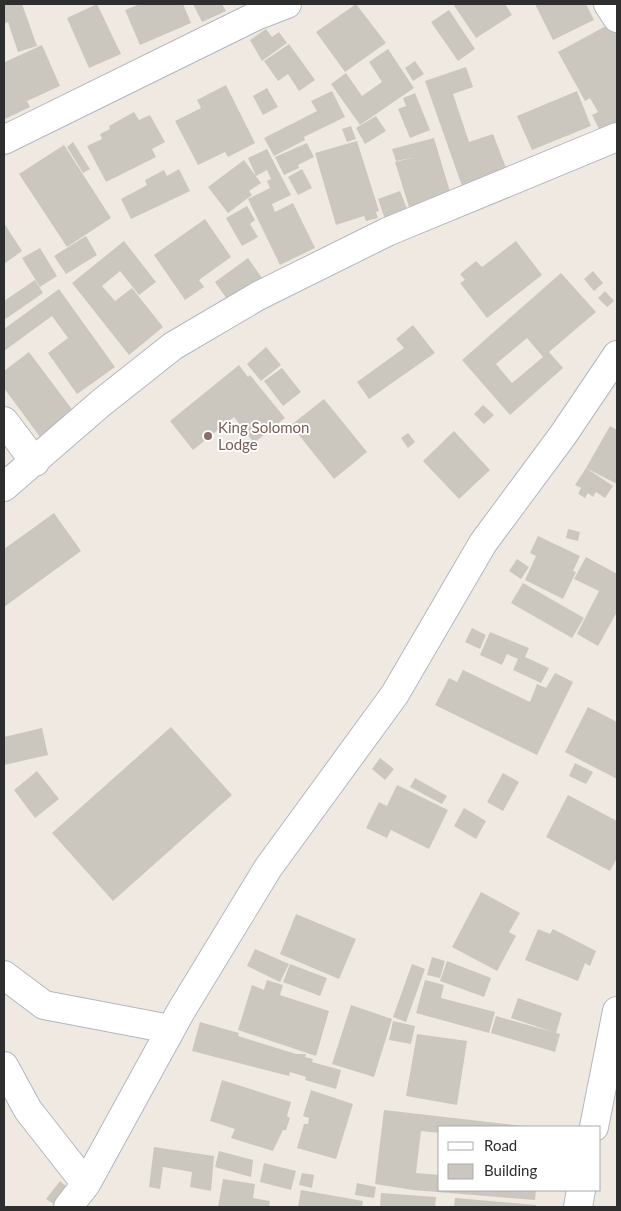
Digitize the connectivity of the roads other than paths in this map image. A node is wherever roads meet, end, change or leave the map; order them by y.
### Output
1 (287, 4) edge
2 (608, 4) edge
3 (617, 18) edge
4 (617, 137) edge
5 (4, 140) edge
6 (617, 355) edge
7 (4, 422) edge
8 (35, 462) junction
9 (4, 487) edge
10 (4, 975) edge
11 (617, 1011) edge
12 (170, 1029) junction
13 (4, 1066) edge
14 (594, 1126) edge
15 (86, 1184) junction
16 (581, 1191) edge
17 (68, 1207) edge
18 (578, 1207) edge

1 - 5 street
2 - 3 street
4 - 8 street
6 - 12 street
7 - 8 street
8 - 9 street
10 - 12 street
11 - 14 street
12 - 15 street
13 - 15 street
15 - 17 street
16 - 18 street

